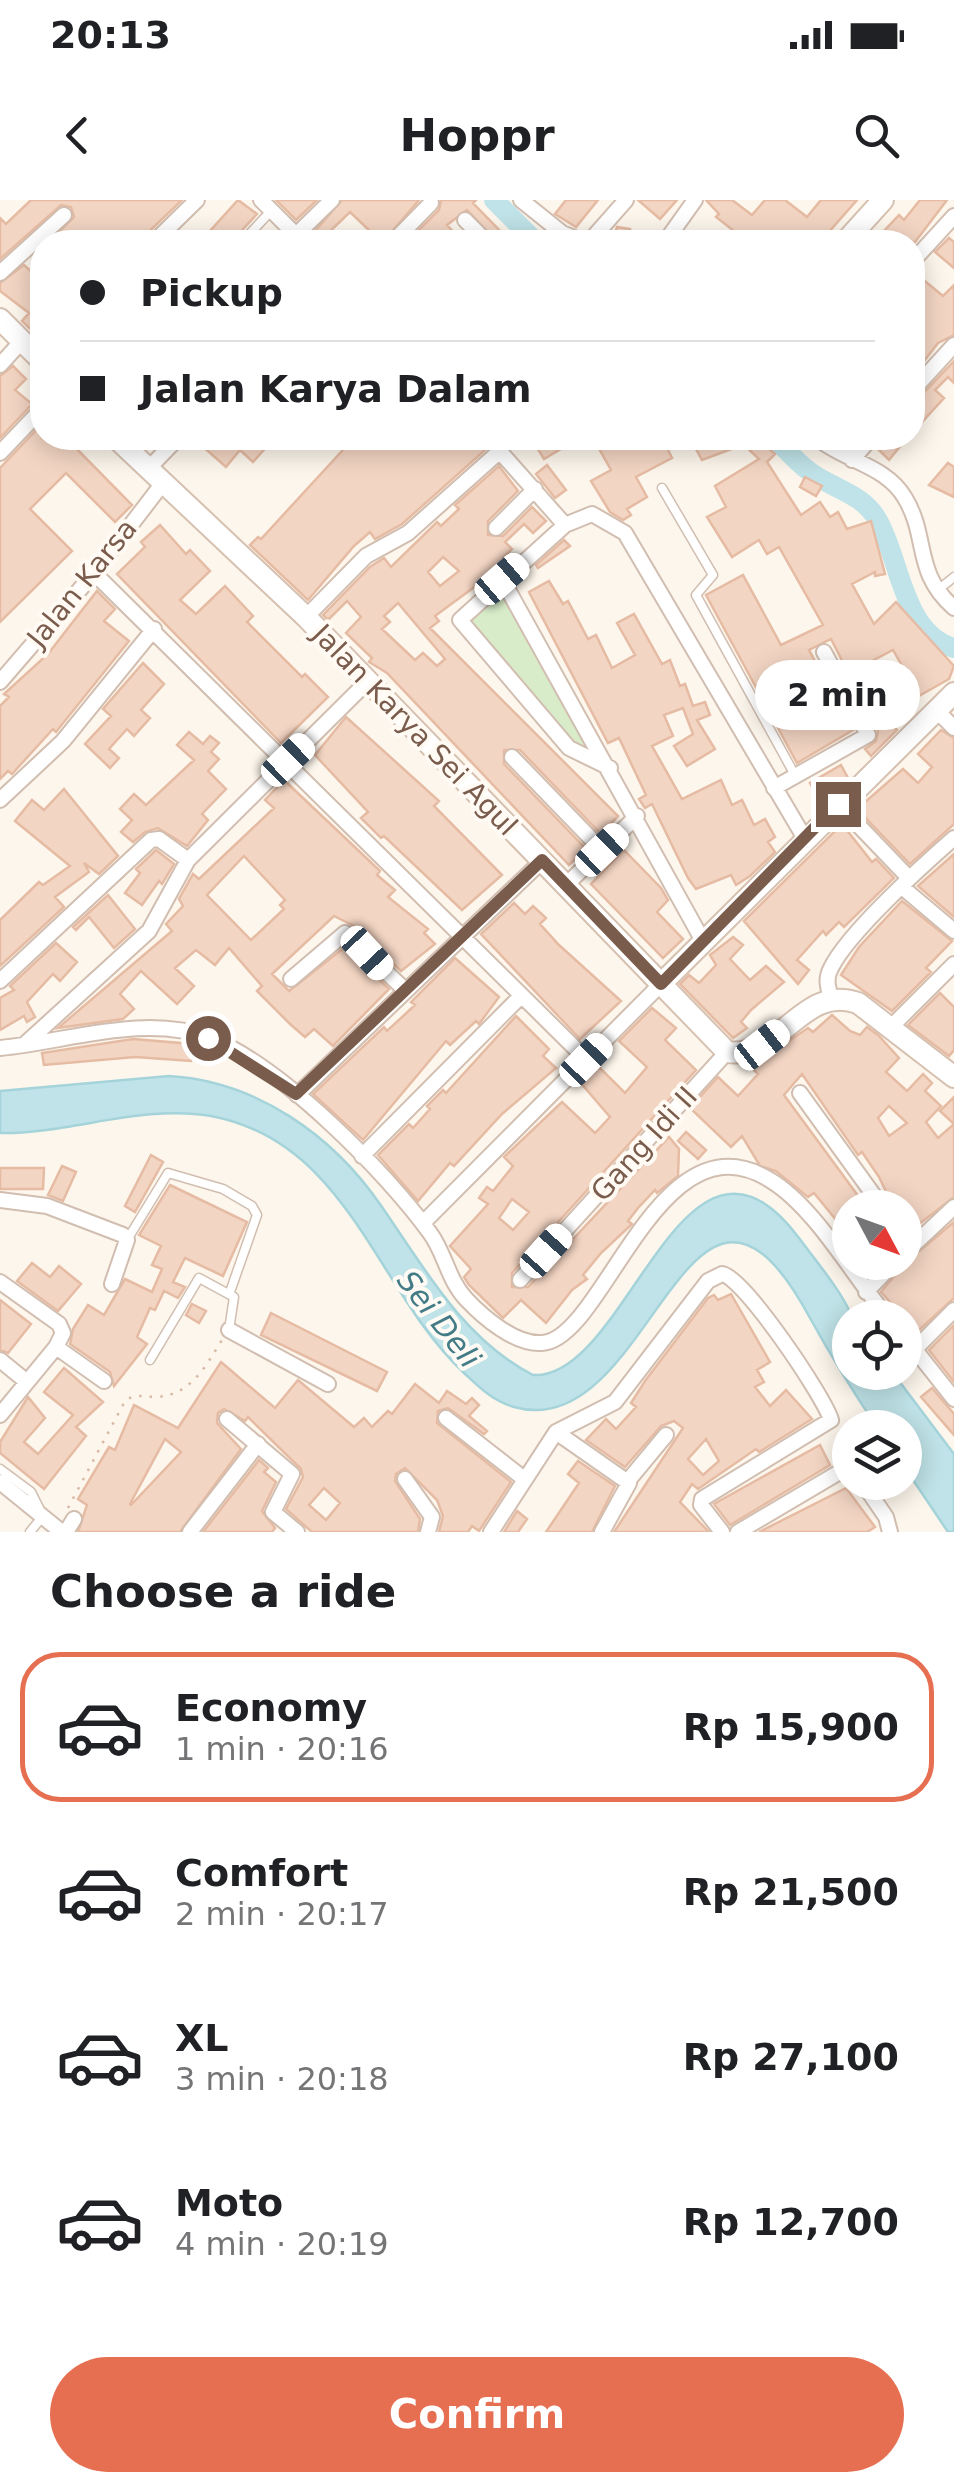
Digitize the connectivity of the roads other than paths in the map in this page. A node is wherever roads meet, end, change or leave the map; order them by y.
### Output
1 (197, 200) edge
2 (284, 200) edge
3 (332, 200) edge
4 (522, 200) edge
5 (626, 200) edge
6 (694, 200) edge
7 (883, 200) edge
8 (431, 203) dead end
9 (266, 205) edge
10 (64, 215) dead end
11 (954, 216) edge
12 (465, 220) dead end
13 (47, 230) edge
14 (166, 230) edge
15 (250, 230) edge
16 (291, 230) edge
17 (307, 230) edge
18 (404, 230) edge
19 (475, 230) edge
20 (558, 230) edge
21 (597, 230) edge
22 (674, 230) edge
23 (856, 230) edge
24 (30, 246) edge
25 (925, 248) edge
26 (0, 273) edge
27 (0, 319) edge
28 (22, 341) junction
29 (954, 345) edge
30 (30, 348) edge
31 (0, 365) edge
32 (925, 377) edge
33 (30, 422) edge
34 (129, 450) edge
35 (171, 450) edge
36 (836, 450) edge
37 (861, 450) edge
38 (500, 451) joint
39 (0, 453) edge
40 (852, 460) junction
41 (156, 476) junction
42 (662, 488) dead end
43 (535, 489) junction
44 (565, 525) junction
45 (496, 528) dead end
46 (94, 573) junction
47 (954, 576) edge
48 (502, 579) junction
49 (935, 592) junction
50 (954, 608) edge
51 (306, 618) junction
52 (154, 629) junction
53 (824, 652) dead end
54 (368, 681) junction
55 (0, 682) edge
56 (954, 693) edge
57 (936, 710) junction
58 (954, 728) edge
59 (512, 757) dead end
60 (288, 760) junction
61 (610, 768) junction
62 (796, 776) junction
63 (774, 788) junction
64 (0, 800) edge
65 (838, 804) junction
66 (637, 816) junction
67 (804, 837) junction
68 (954, 838) edge
69 (602, 850) junction
70 (188, 860) junction
71 (542, 860) junction
72 (906, 882) junction
73 (566, 885) junction
74 (954, 931) edge
75 (463, 935) junction
76 (703, 941) junction
77 (954, 964) edge
78 (290, 979) dead end
79 (0, 981) edge
80 (661, 984) junction
81 (405, 990) junction
82 (520, 996) junction
83 (831, 998) junction
84 (890, 1028) junction
85 (22, 1046) junction
86 (0, 1048) edge
87 (727, 1052) junction
88 (586, 1060) junction
89 (954, 1077) edge
90 (800, 1093) dead end
91 (296, 1094) junction
92 (362, 1156) junction
93 (870, 1190) edge
94 (0, 1200) edge
95 (954, 1206) edge
96 (423, 1223) junction
97 (922, 1233) edge
98 (127, 1240) junction
99 (520, 1280) dead end
100 (878, 1280) edge
101 (0, 1282) edge
102 (112, 1284) dead end
103 (230, 1292) junction
104 (866, 1292) junction
105 (873, 1300) edge
106 (954, 1310) edge
107 (229, 1330) joint
108 (922, 1334) edge
109 (56, 1347) junction
110 (922, 1358) edge
111 (0, 1360) edge
112 (150, 1360) dead end
113 (27, 1382) junction
114 (104, 1382) dead end
115 (328, 1384) dead end
116 (954, 1399) edge
117 (0, 1415) edge
118 (446, 1418) dead end
119 (227, 1419) dead end
120 (556, 1432) junction
121 (666, 1436) dead end
122 (258, 1444) junction
123 (0, 1470) edge
124 (832, 1476) edge
125 (523, 1478) junction
126 (406, 1479) dead end
127 (0, 1482) edge
128 (627, 1482) junction
129 (874, 1500) edge
130 (43, 1516) junction
131 (66, 1527) edge
132 (30, 1532) edge
133 (190, 1532) edge
134 (297, 1532) edge
135 (428, 1532) edge
136 (491, 1532) edge
137 (602, 1532) edge
138 (722, 1532) edge
139 (738, 1532) edge
140 (890, 1532) edge

1 - 14 street
2 - 9 street
3 - 17 street
4 - 20 street
5 - 21 street
6 - 22 street
7 - 23 main road
8 - 18 street
9 - 15 lane
9 - 16 street
10 - 13 street
11 - 25 street
12 - 19 street
24 - 26 street
27 - 28 main road
28 - 30 main road
28 - 31 street
29 - 32 street
33 - 39 street
34 - 41 main road, Jalan Karya Sei Agul
35 - 41 street, Jalan Karsa
36 - 40 street
37 - 40 street
38 - 43 street
38 - 51 street
40 - 49 street
41 - 46 street, Jalan Karsa
41 - 51 main road, Jalan Karya Sei Agul
42 - 62 lane
43 - 44 street
43 - 45 street
44 - 48 street
44 - 63 street
46 - 52 street
46 - 55 street, Jalan Karsa
47 - 49 lane
48 - 61 street
48 - 61 street
49 - 50 street
51 - 54 main road, Jalan Karya Sei Agul
52 - 60 street
52 - 64 street
53 - 62 street
54 - 60 street
54 - 71 main road, Jalan Karya Sei Agul
56 - 57 main road
57 - 58 street
57 - 65 main road
59 - 69 street
60 - 70 street
60 - 75 street
61 - 66 street
62 - 63 street
63 - 67 street
65 - 67 main road
65 - 72 street
66 - 69 street
66 - 76 street
67 - 76 main road
68 - 72 street
69 - 73 street
70 - 79 street
70 - 85 street
71 - 73 main road, Jalan Karya Sei Agul
71 - 75 street
72 - 74 street
72 - 83 street
73 - 80 main road, Jalan Karya Sei Agul
75 - 81 street
75 - 82 street
76 - 80 main road
77 - 84 street
78 - 81 street
80 - 87 main road, Jalan Karya Sei Agul
80 - 88 street
81 - 91 street
82 - 88 street
82 - 92 street
83 - 84 main road
83 - 87 main road
84 - 89 main road
85 - 86 street
85 - 91 street
87 - 99 street, Gang Idi II
88 - 96 street
90 - 93 street
91 - 92 street
92 - 96 street
94 - 98 street
95 - 97 street
96 - 104 street
98 - 102 street
98 - 103 lane
100 - 104 street
101 - 109 street
103 - 107 lane
103 - 112 lane
104 - 105 street
106 - 108 street
107 - 115 street
109 - 113 street
109 - 114 street
110 - 116 street
111 - 113 street
113 - 117 street
118 - 125 street
119 - 122 street
120 - 125 street
120 - 128 street
120 - 138 street
121 - 128 street
122 - 133 street
122 - 134 street
123 - 130 lane
124 - 139 street
125 - 136 street
126 - 135 street
127 - 130 street
128 - 137 street
129 - 140 street
130 - 131 street
130 - 132 lane

